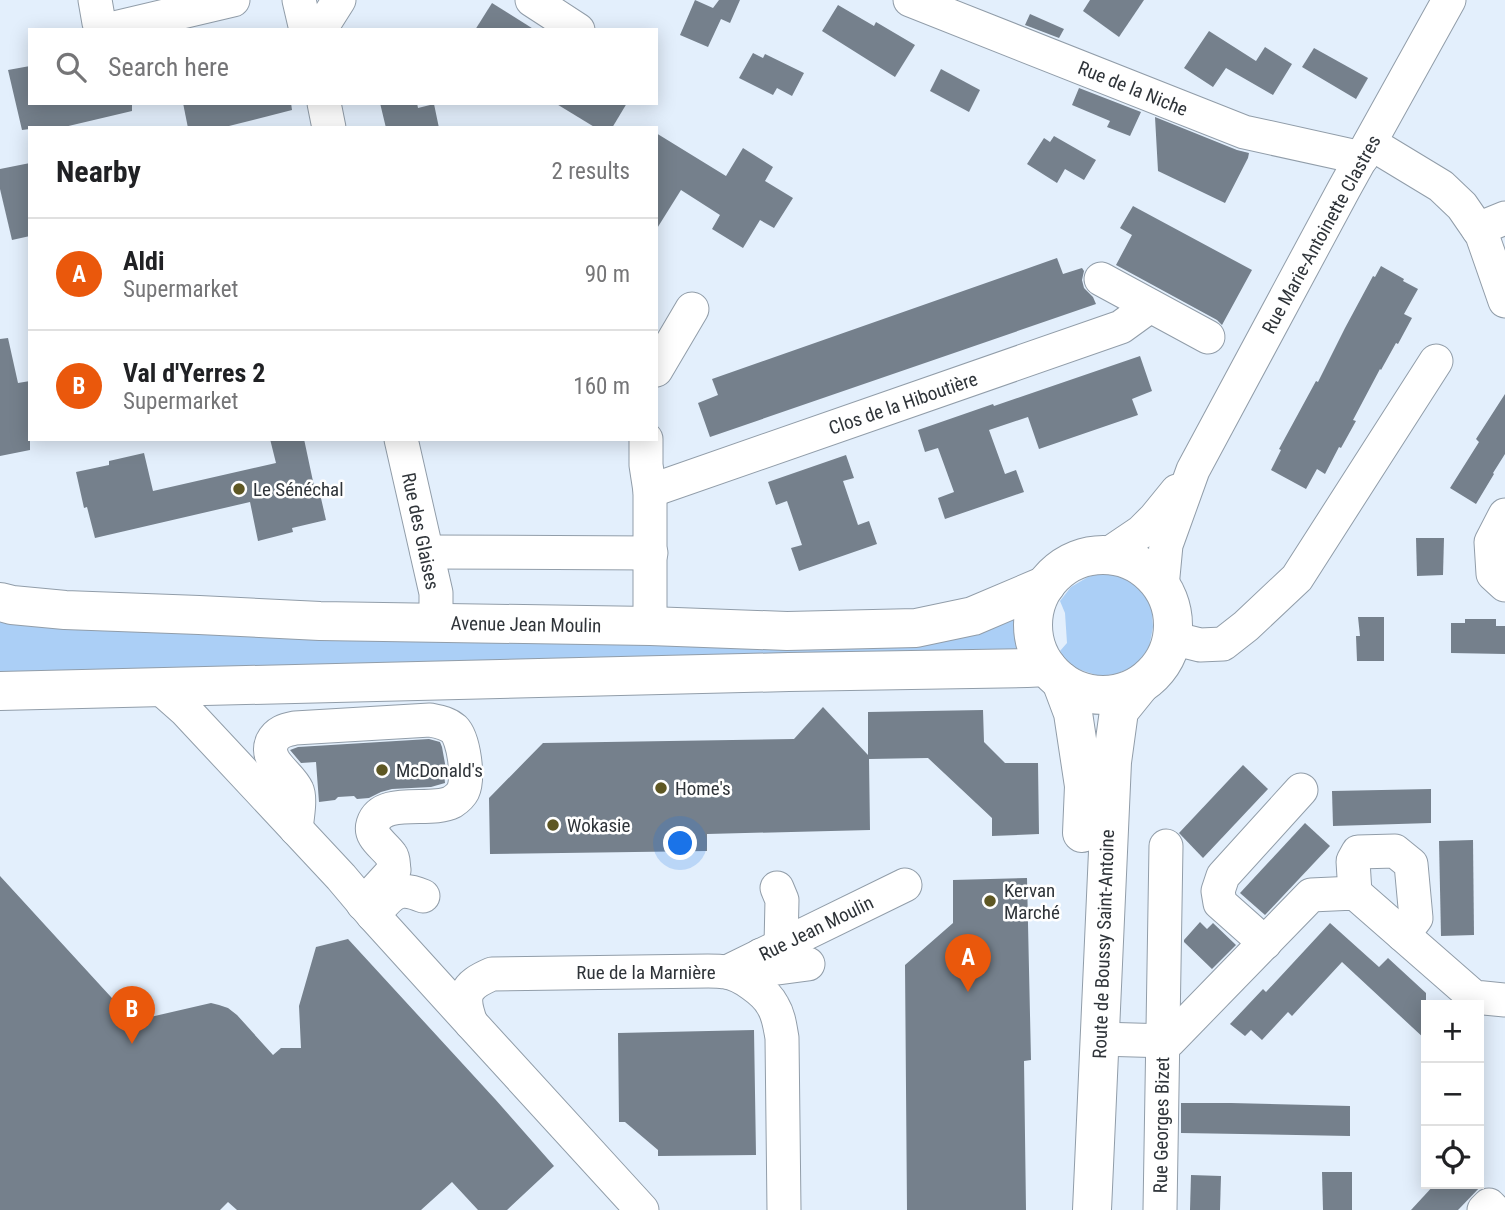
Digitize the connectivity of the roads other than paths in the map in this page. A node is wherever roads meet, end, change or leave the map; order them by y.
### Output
1 (95, 0) edge
2 (233, 0) edge
3 (299, 0) edge
4 (339, 0) edge
5 (532, 0) edge
6 (910, 0) edge
7 (1449, 0) edge
8 (108, 28) edge
9 (114, 28) edge
10 (306, 28) edge
11 (321, 28) edge
12 (575, 28) edge
13 (324, 105) edge
14 (329, 126) edge
15 (1366, 151) junction
16 (1491, 224) edge
17 (1101, 279) dead end
18 (1505, 301) edge
19 (1150, 306) junction
20 (692, 309) dead end
21 (1208, 337) dead end
22 (1436, 361) dead end
23 (658, 366) edge
24 (401, 441) edge
25 (646, 441) edge
26 (1193, 470) junction
27 (650, 491) junction
28 (1505, 515) edge
29 (428, 552) junction
30 (650, 553) junction
31 (1107, 555) junction
32 (1046, 585) junction
33 (1505, 585) edge
34 (1162, 587) junction
35 (0, 601) edge
36 (436, 623) junction
37 (650, 626) junction
38 (1172, 638) junction
39 (1054, 674) junction
40 (1140, 685) junction
41 (160, 688) junction
42 (0, 691) edge
43 (1301, 790) dead end
44 (296, 829) junction
45 (1166, 846) dead end
46 (905, 885) dead end
47 (777, 888) dead end
48 (1355, 893) junction
49 (423, 896) dead end
50 (368, 910) junction
51 (1403, 935) junction
52 (1265, 943) junction
53 (782, 958) junction
54 (727, 972) junction
55 (1505, 1000) edge
56 (772, 1003) junction
57 (471, 1023) junction
58 (1099, 1039) junction
59 (1162, 1040) junction
60 (642, 1210) edge
61 (784, 1210) edge
62 (1070, 1210) edge
63 (1092, 1210) edge
64 (1160, 1210) edge
65 (1484, 1210) edge
66 (1494, 1210) edge

1 - 8 street
2 - 9 street
3 - 10 street
4 - 11 street
5 - 12 street
6 - 15 street, Rue de la Niche
7 - 15 street, Rue Marie-Antoinette Clastres
13 - 14 street
15 - 16 street, Rue de la Niche
15 - 26 street, Rue Marie-Antoinette Clastres
16 - 18 street, Rue de la Niche
17 - 19 street
19 - 21 street
19 - 27 street, Clos de la Hiboutière
20 - 23 street
22 - 38 street
24 - 29 street, Rue des Glaises
25 - 27 street
26 - 31 street, Rue Marie-Antoinette Clastres
26 - 34 street, Rue Marie-Antoinette Clastres
27 - 30 street
28 - 33 street
29 - 30 street
29 - 36 street, Rue des Glaises
30 - 37 street
31 - 32 main road
31 - 34 main road
32 - 37 main road, Avenue Jean Moulin
32 - 39 main road
34 - 38 main road
35 - 36 main road, Avenue Jean Moulin
36 - 37 main road, Avenue Jean Moulin
38 - 40 main road
39 - 40 main road
39 - 41 main road
39 - 62 main road, Route de Boussy Saint-Antoine
40 - 58 main road, Route de Boussy Saint-Antoine
41 - 42 main road
41 - 44 street
43 - 52 street
44 - 50 street
44 - 50 street
45 - 59 street, Rue Georges Bizet
46 - 53 street, Rue Jean Moulin
47 - 53 street
48 - 51 street
48 - 51 street
48 - 52 street
49 - 50 street
50 - 57 street
51 - 55 street
52 - 59 street
53 - 54 street, Rue Jean Moulin
53 - 56 street
54 - 56 street, Rue de la Marnière
54 - 57 street, Rue de la Marnière
56 - 61 street
57 - 60 street
58 - 59 street
58 - 63 main road, Route de Boussy Saint-Antoine
59 - 64 street, Rue Georges Bizet
65 - 66 street

